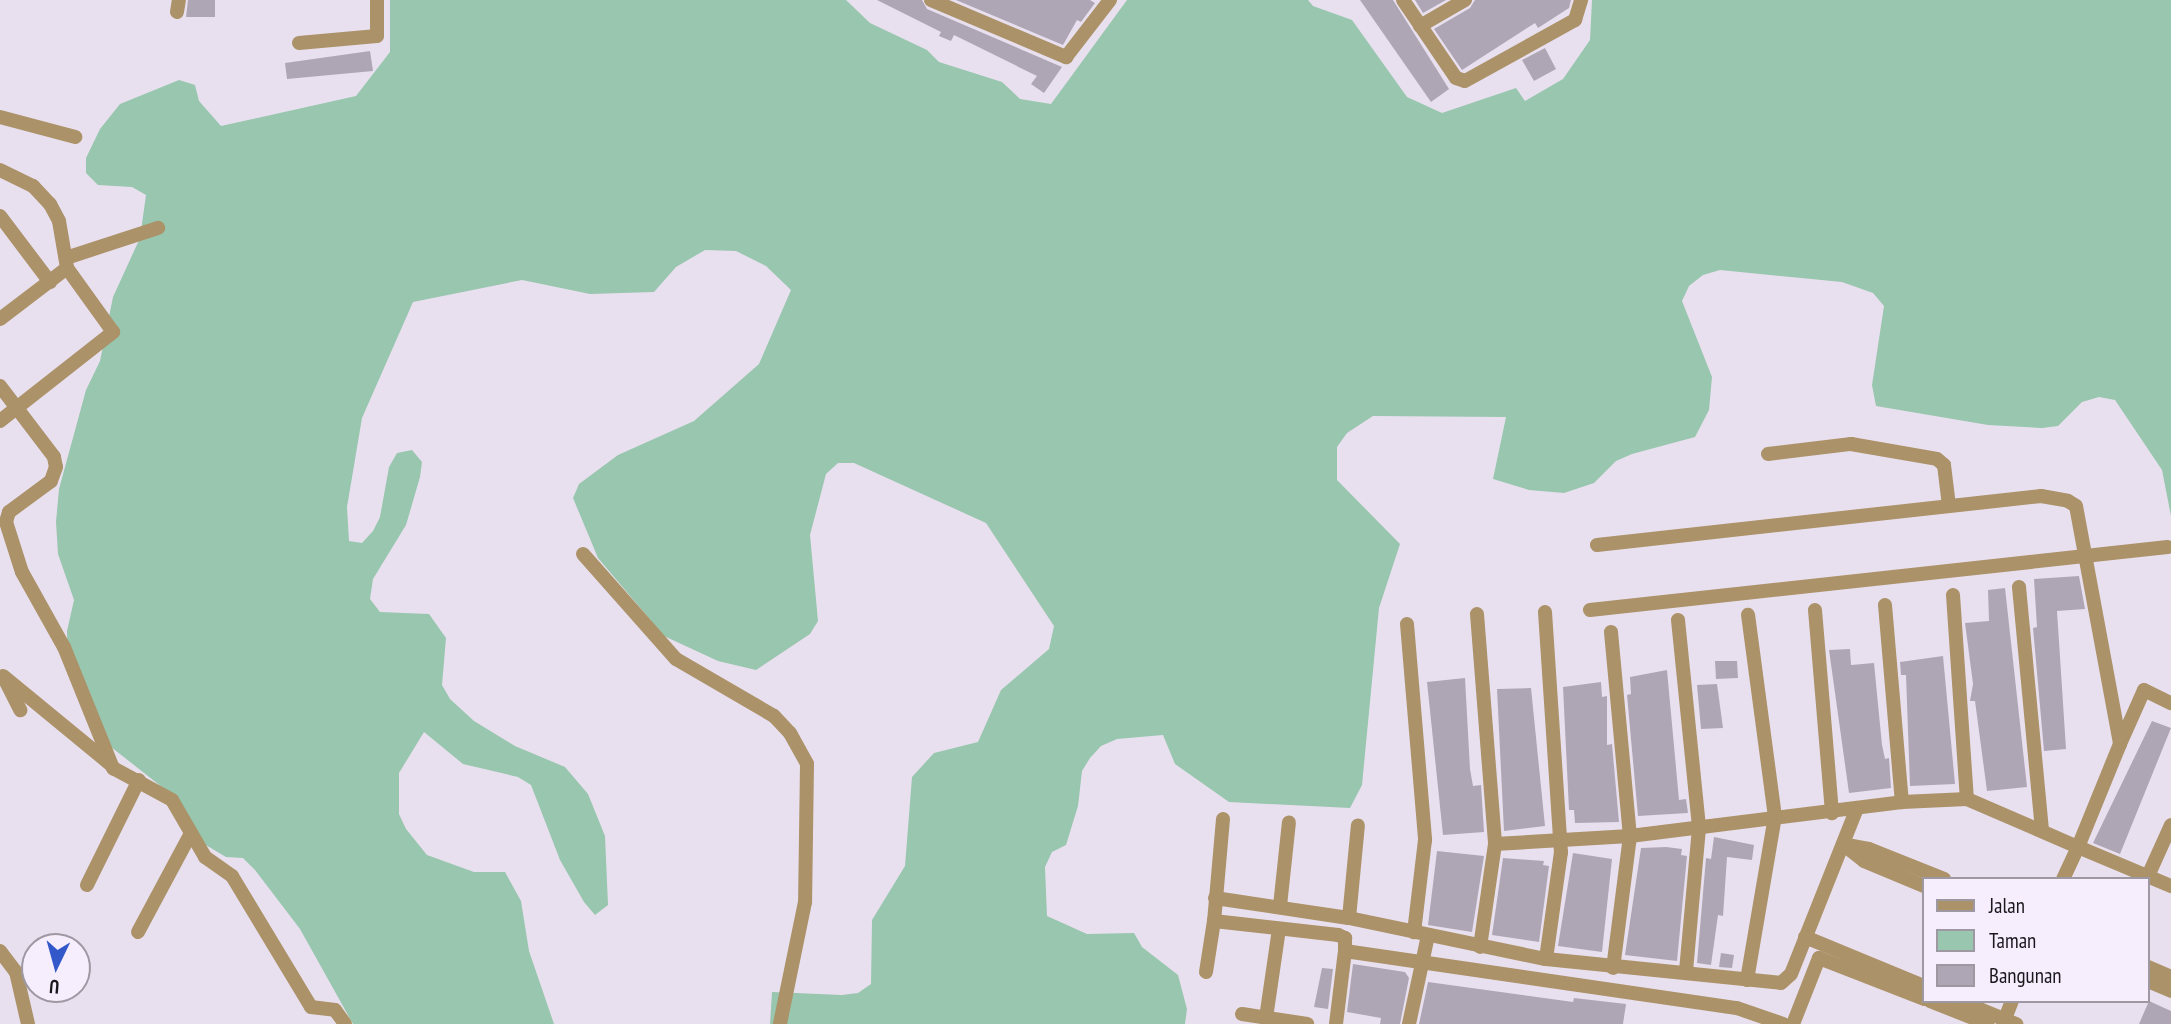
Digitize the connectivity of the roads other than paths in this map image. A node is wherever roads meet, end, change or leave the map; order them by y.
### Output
1 (377, 0) edge
2 (932, 0) edge
3 (1403, 0) edge
4 (1465, 0) edge
5 (1581, 0) edge
6 (1108, 1) edge
7 (1420, 26) junction
8 (299, 43) dead end
9 (0, 119) edge
10 (75, 137) dead end
11 (0, 170) edge
12 (0, 216) edge
13 (158, 228) dead end
14 (67, 263) junction
15 (50, 282) junction
16 (0, 319) edge
17 (0, 386) edge
18 (18, 407) junction
19 (0, 421) edge
20 (1768, 454) dead end
21 (1949, 506) junction
22 (1597, 545) dead end
23 (2168, 547) dead end
24 (583, 554) dead end
25 (2085, 556) junction
26 (2019, 587) dead end
27 (1952, 595) dead end
28 (1885, 604) dead end
29 (1590, 610) dead end
30 (1815, 610) dead end
31 (1545, 612) dead end
32 (1477, 614) dead end
33 (1748, 615) dead end
34 (1678, 620) dead end
35 (1407, 624) dead end
36 (1611, 632) dead end
37 (1, 673) edge
38 (2171, 702) edge
39 (20, 710) dead end
40 (2120, 744) junction
41 (113, 768) junction
42 (139, 780) junction
43 (1967, 799) junction
44 (1902, 802) junction
45 (1856, 811) junction
46 (1832, 813) junction
47 (1774, 817) junction
48 (1223, 819) dead end
49 (1289, 822) dead end
50 (1358, 825) dead end
51 (2171, 825) edge
52 (1699, 828) junction
53 (2042, 830) junction
54 (190, 835) junction
55 (1630, 836) junction
56 (1561, 841) junction
57 (1495, 844) junction
58 (1843, 844) junction
59 (2078, 847) junction
60 (2148, 876) junction
61 (1939, 877) edge
62 (2064, 877) edge
63 (87, 886) dead end
64 (1923, 886) edge
65 (2171, 886) edge
66 (1215, 898) junction
67 (1280, 906) junction
68 (1349, 918) junction
69 (1214, 921) junction
70 (1279, 929) junction
71 (138, 932) dead end
72 (1421, 933) junction
73 (1805, 937) junction
74 (1480, 947) junction
75 (0, 950) edge
76 (1345, 951) junction
77 (1546, 959) junction
78 (1420, 960) junction
79 (1614, 968) junction
80 (1206, 972) dead end
81 (1686, 972) junction
82 (2157, 976) edge
83 (1747, 981) junction
84 (1923, 986) edge
85 (2171, 991) edge
86 (1923, 999) edge
87 (1935, 1003) edge
88 (1965, 1003) edge
89 (2012, 1003) edge
90 (1242, 1014) dead end
91 (1266, 1018) junction
92 (1762, 1020) edge
93 (2008, 1022) edge
94 (28, 1024) edge
95 (345, 1024) edge
96 (780, 1024) edge
97 (1307, 1024) edge
98 (1336, 1024) edge
99 (1409, 1024) edge
100 (1783, 1024) edge
101 (1793, 1024) edge
102 (1989, 1024) edge

1 - 8 street
2 - 6 street
3 - 7 street
4 - 7 street
5 - 7 street
9 - 10 street
11 - 14 street
12 - 15 street
13 - 14 street
14 - 15 street
14 - 18 street
15 - 16 street
17 - 18 street
18 - 19 street
18 - 41 street
20 - 21 street
21 - 22 street
21 - 25 street
23 - 25 street
24 - 96 street
25 - 29 street
25 - 40 street
26 - 53 street
27 - 43 street
28 - 44 street
30 - 46 street
31 - 56 street
32 - 57 street
33 - 47 street
34 - 52 street
35 - 72 street
36 - 55 street
37 - 39 street
37 - 41 street
38 - 40 street
40 - 59 street
41 - 42 street
42 - 54 street
42 - 63 street
43 - 44 street
43 - 53 street
44 - 45 street
45 - 46 street
45 - 58 street
46 - 47 street
47 - 52 street
47 - 83 street
48 - 66 street
49 - 67 street
50 - 68 street
51 - 60 street
52 - 55 street
52 - 81 street
53 - 59 street
54 - 71 street
54 - 95 street
55 - 56 street
55 - 79 street
56 - 57 street
56 - 77 street
57 - 74 street
58 - 61 street
58 - 64 street
58 - 73 street
59 - 60 street
59 - 62 street
60 - 65 street
66 - 67 street
66 - 69 street
67 - 68 street
68 - 72 street
69 - 70 street
69 - 80 street
70 - 76 street
70 - 91 street
72 - 74 street
72 - 78 street
73 - 83 street
73 - 84 street
74 - 77 street
75 - 94 street
76 - 78 street
76 - 98 street
77 - 79 street
78 - 92 street
78 - 99 street
79 - 81 street
81 - 83 street
82 - 85 street
86 - 101 street
87 - 102 street
88 - 93 street
89 - 93 street
90 - 91 street
91 - 97 street
92 - 100 street

